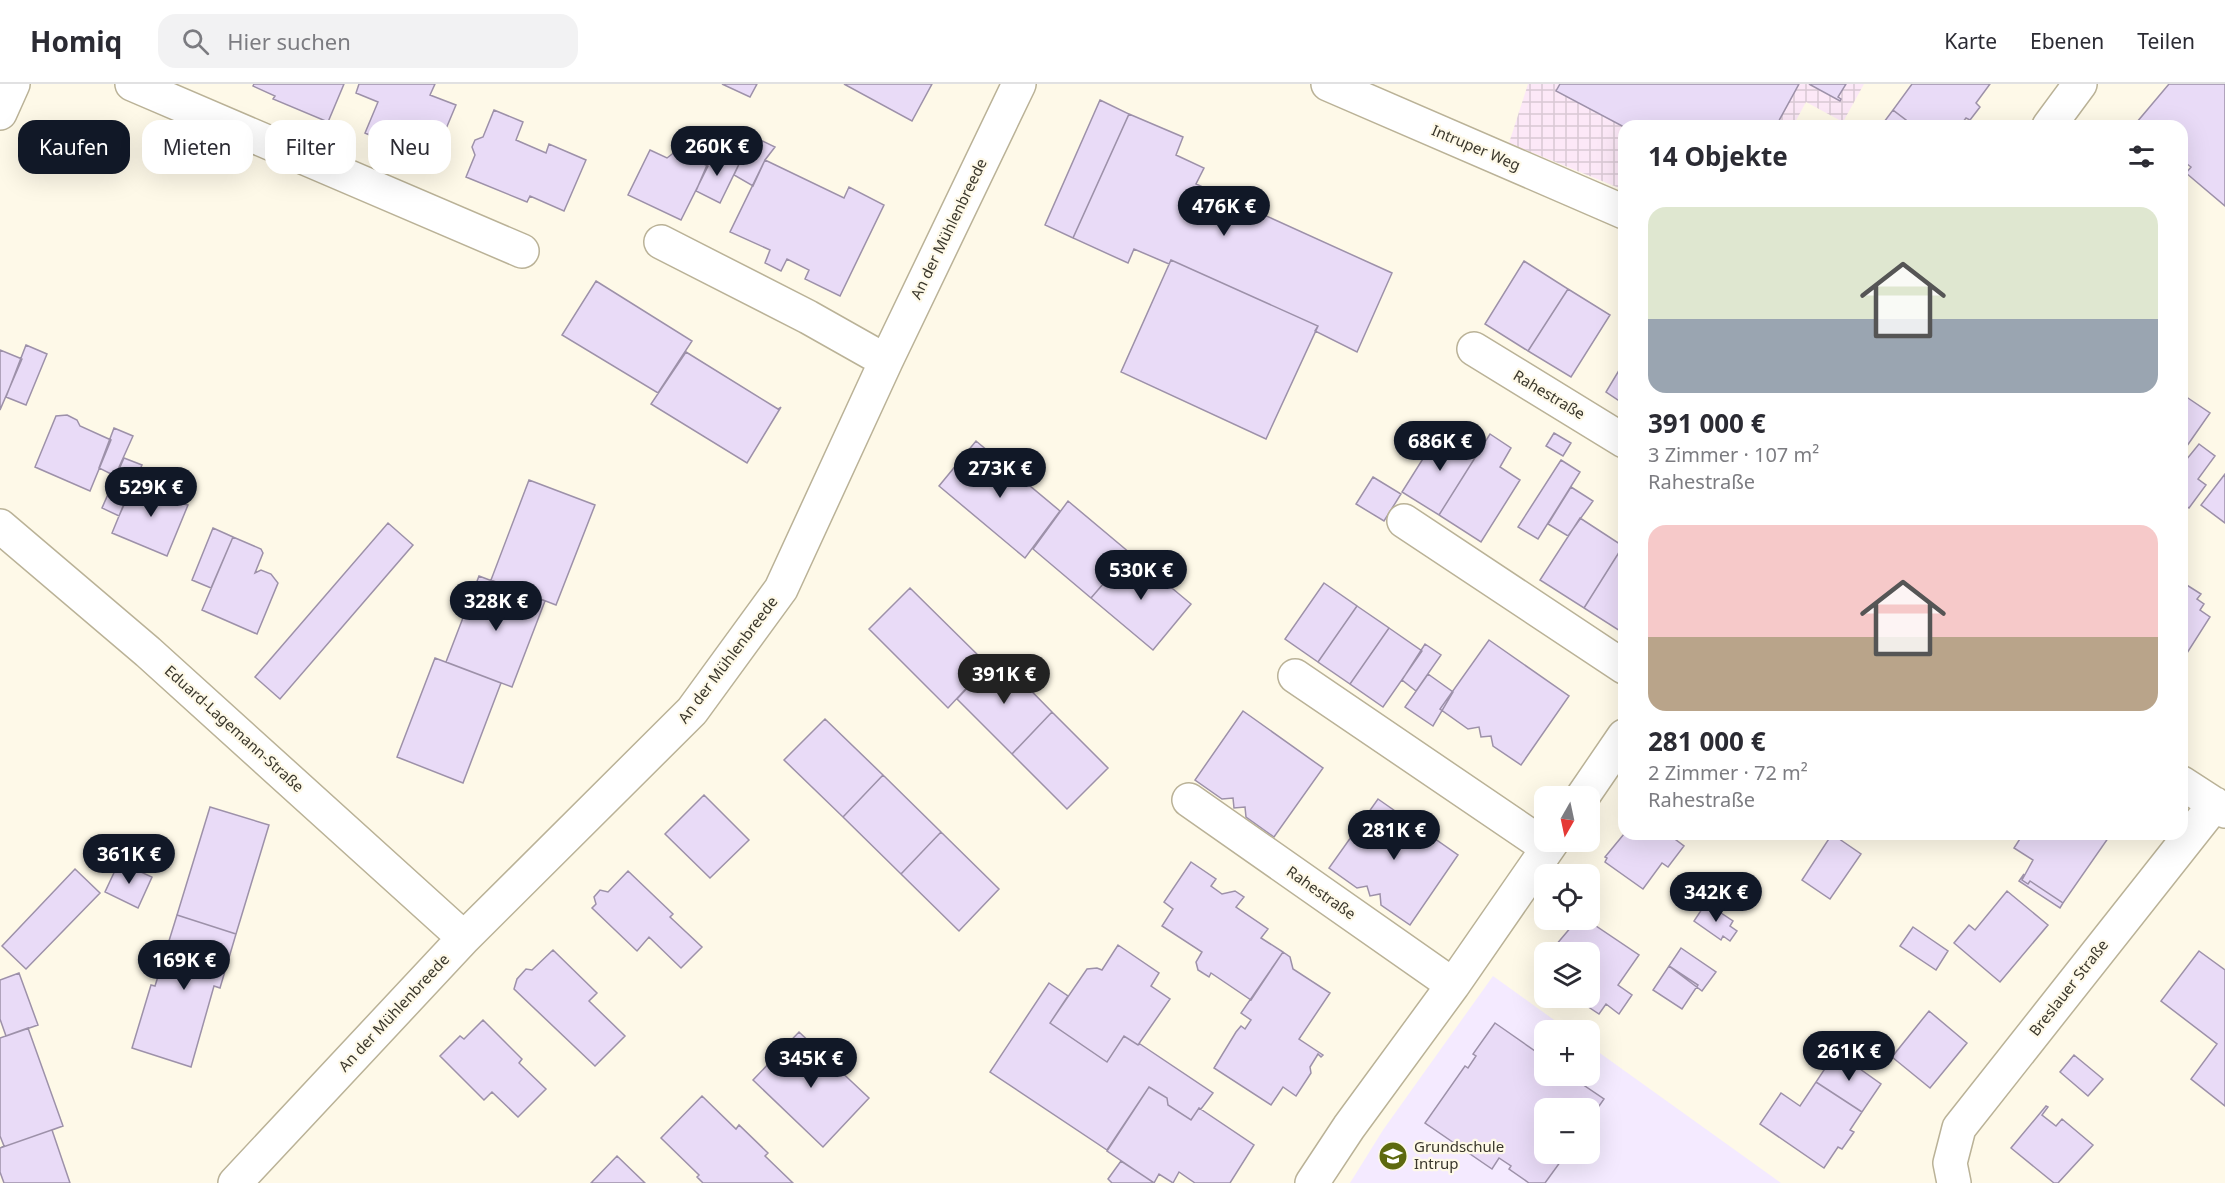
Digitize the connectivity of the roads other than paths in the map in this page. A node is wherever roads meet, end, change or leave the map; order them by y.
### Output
1 (13, 84) edge
2 (132, 84) edge
3 (1019, 84) edge
4 (1328, 84) edge
5 (2080, 84) edge
6 (0, 113) edge
7 (2053, 120) edge
8 (1618, 209) edge
9 (661, 242) dead end
10 (522, 251) dead end
11 (1474, 349) dead end
12 (886, 361) junction
13 (1618, 437) edge
14 (1404, 521) dead end
15 (0, 526) edge
16 (1618, 663) edge
17 (1295, 676) dead end
18 (1618, 745) edge
19 (1590, 786) edge
20 (2188, 787) edge
21 (1189, 800) dead end
22 (2220, 807) edge
23 (1534, 833) edge
24 (1544, 852) edge
25 (464, 938) junction
26 (1453, 985) junction
27 (236, 1183) edge
28 (1312, 1183) edge
29 (1954, 1183) edge

1 - 6 street
2 - 10 street
3 - 12 street, An der Mühlenbreede
4 - 8 street, Intruper Weg
5 - 7 street
9 - 12 street
11 - 13 street, Rahestraße
12 - 25 street, An der Mühlenbreede
14 - 16 street
15 - 25 street, Eduard-Lagemann-Straße
17 - 23 street
18 - 19 street
20 - 22 street
21 - 26 street, Rahestraße
22 - 29 street, Breslauer Straße
24 - 26 street
25 - 27 street, An der Mühlenbreede
26 - 28 street

